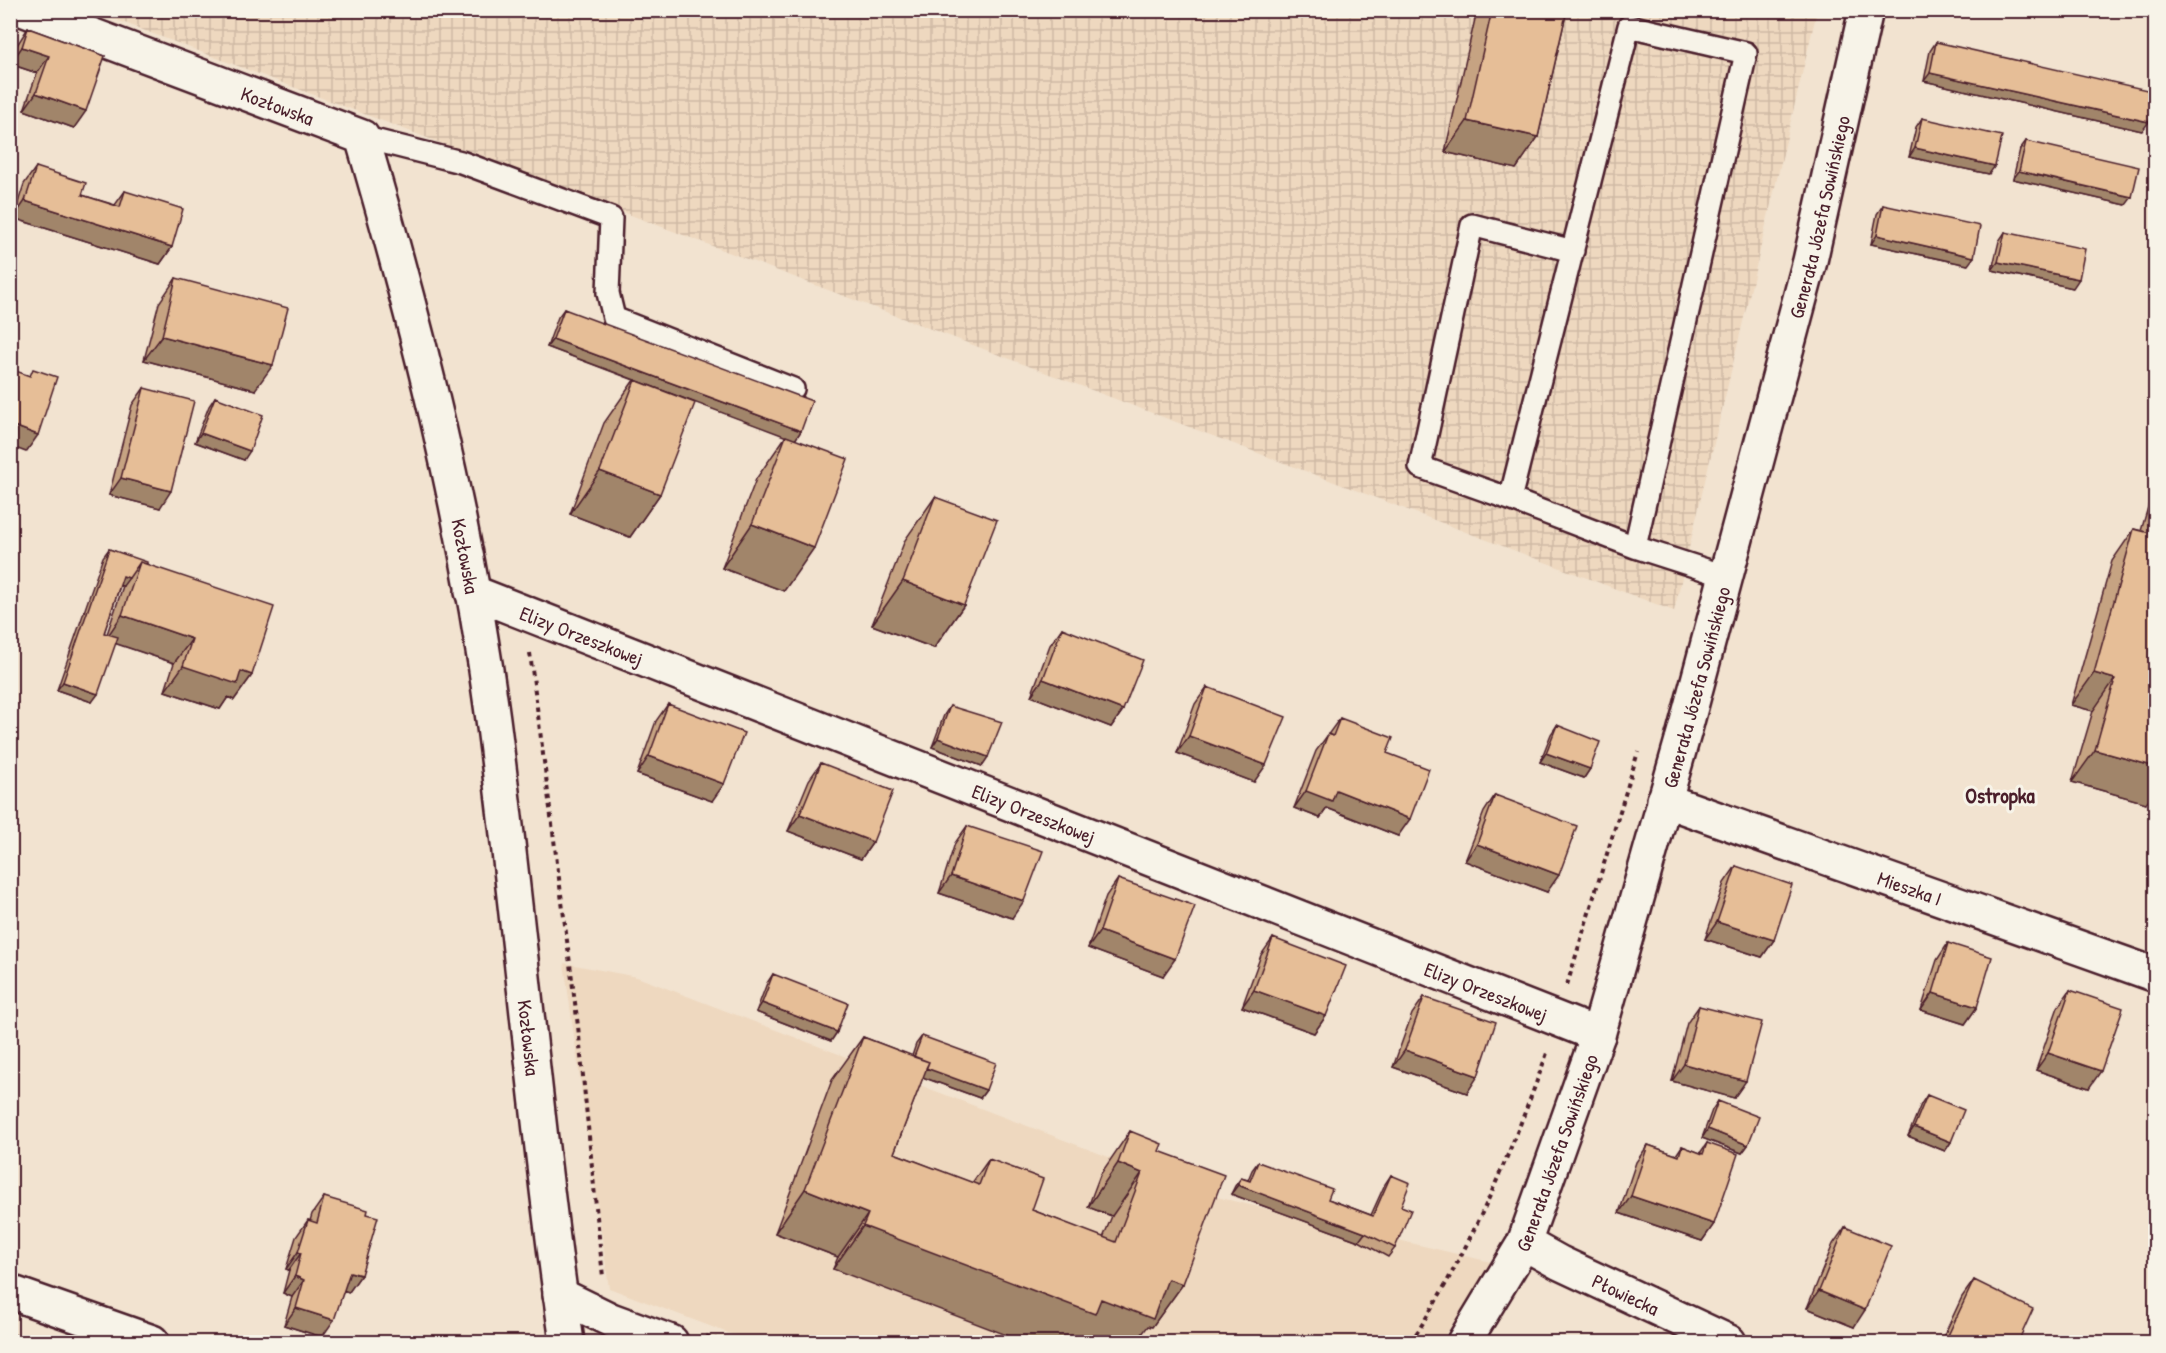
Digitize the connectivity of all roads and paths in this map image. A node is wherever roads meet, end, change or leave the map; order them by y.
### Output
1 (25, 10) edge
2 (1866, 10) edge
3 (363, 137) junction
4 (1573, 251) junction
5 (793, 389) dead end
6 (1510, 499) junction
7 (1635, 547) junction
8 (1725, 576) junction
9 (472, 592) junction
10 (530, 651) dead end
11 (1640, 745) dead end
12 (1664, 800) junction
13 (2156, 975) edge
14 (1563, 997) dead end
15 (1598, 1035) junction
16 (1550, 1045) dead end
17 (1524, 1243) junction
18 (603, 1281) dead end
19 (10, 1292) edge
20 (560, 1295) junction
21 (152, 1342) edge
22 (567, 1342) edge
23 (671, 1342) edge
24 (1411, 1342) edge
25 (1464, 1342) edge
26 (1729, 1342) edge

1 - 3 street, Kozłowska
2 - 8 street, Generała Józefa Sowińskiego
3 - 5 lane
3 - 9 street, Kozłowska
4 - 6 lane
4 - 6 lane
4 - 7 lane
6 - 7 lane
7 - 8 lane
8 - 12 street, Generała Józefa Sowińskiego
9 - 15 street, Elizy Orzeszkowej
9 - 20 street, Kozłowska
10 - 18 path
11 - 14 path
12 - 13 street, Mieszka I
12 - 15 street, Generała Józefa Sowińskiego
15 - 17 street, Generała Józefa Sowińskiego
16 - 24 path
17 - 25 street, Generała Józefa Sowińskiego
17 - 26 street, Płowiecka
19 - 21 street
20 - 22 street, Kozłowska
20 - 23 street

